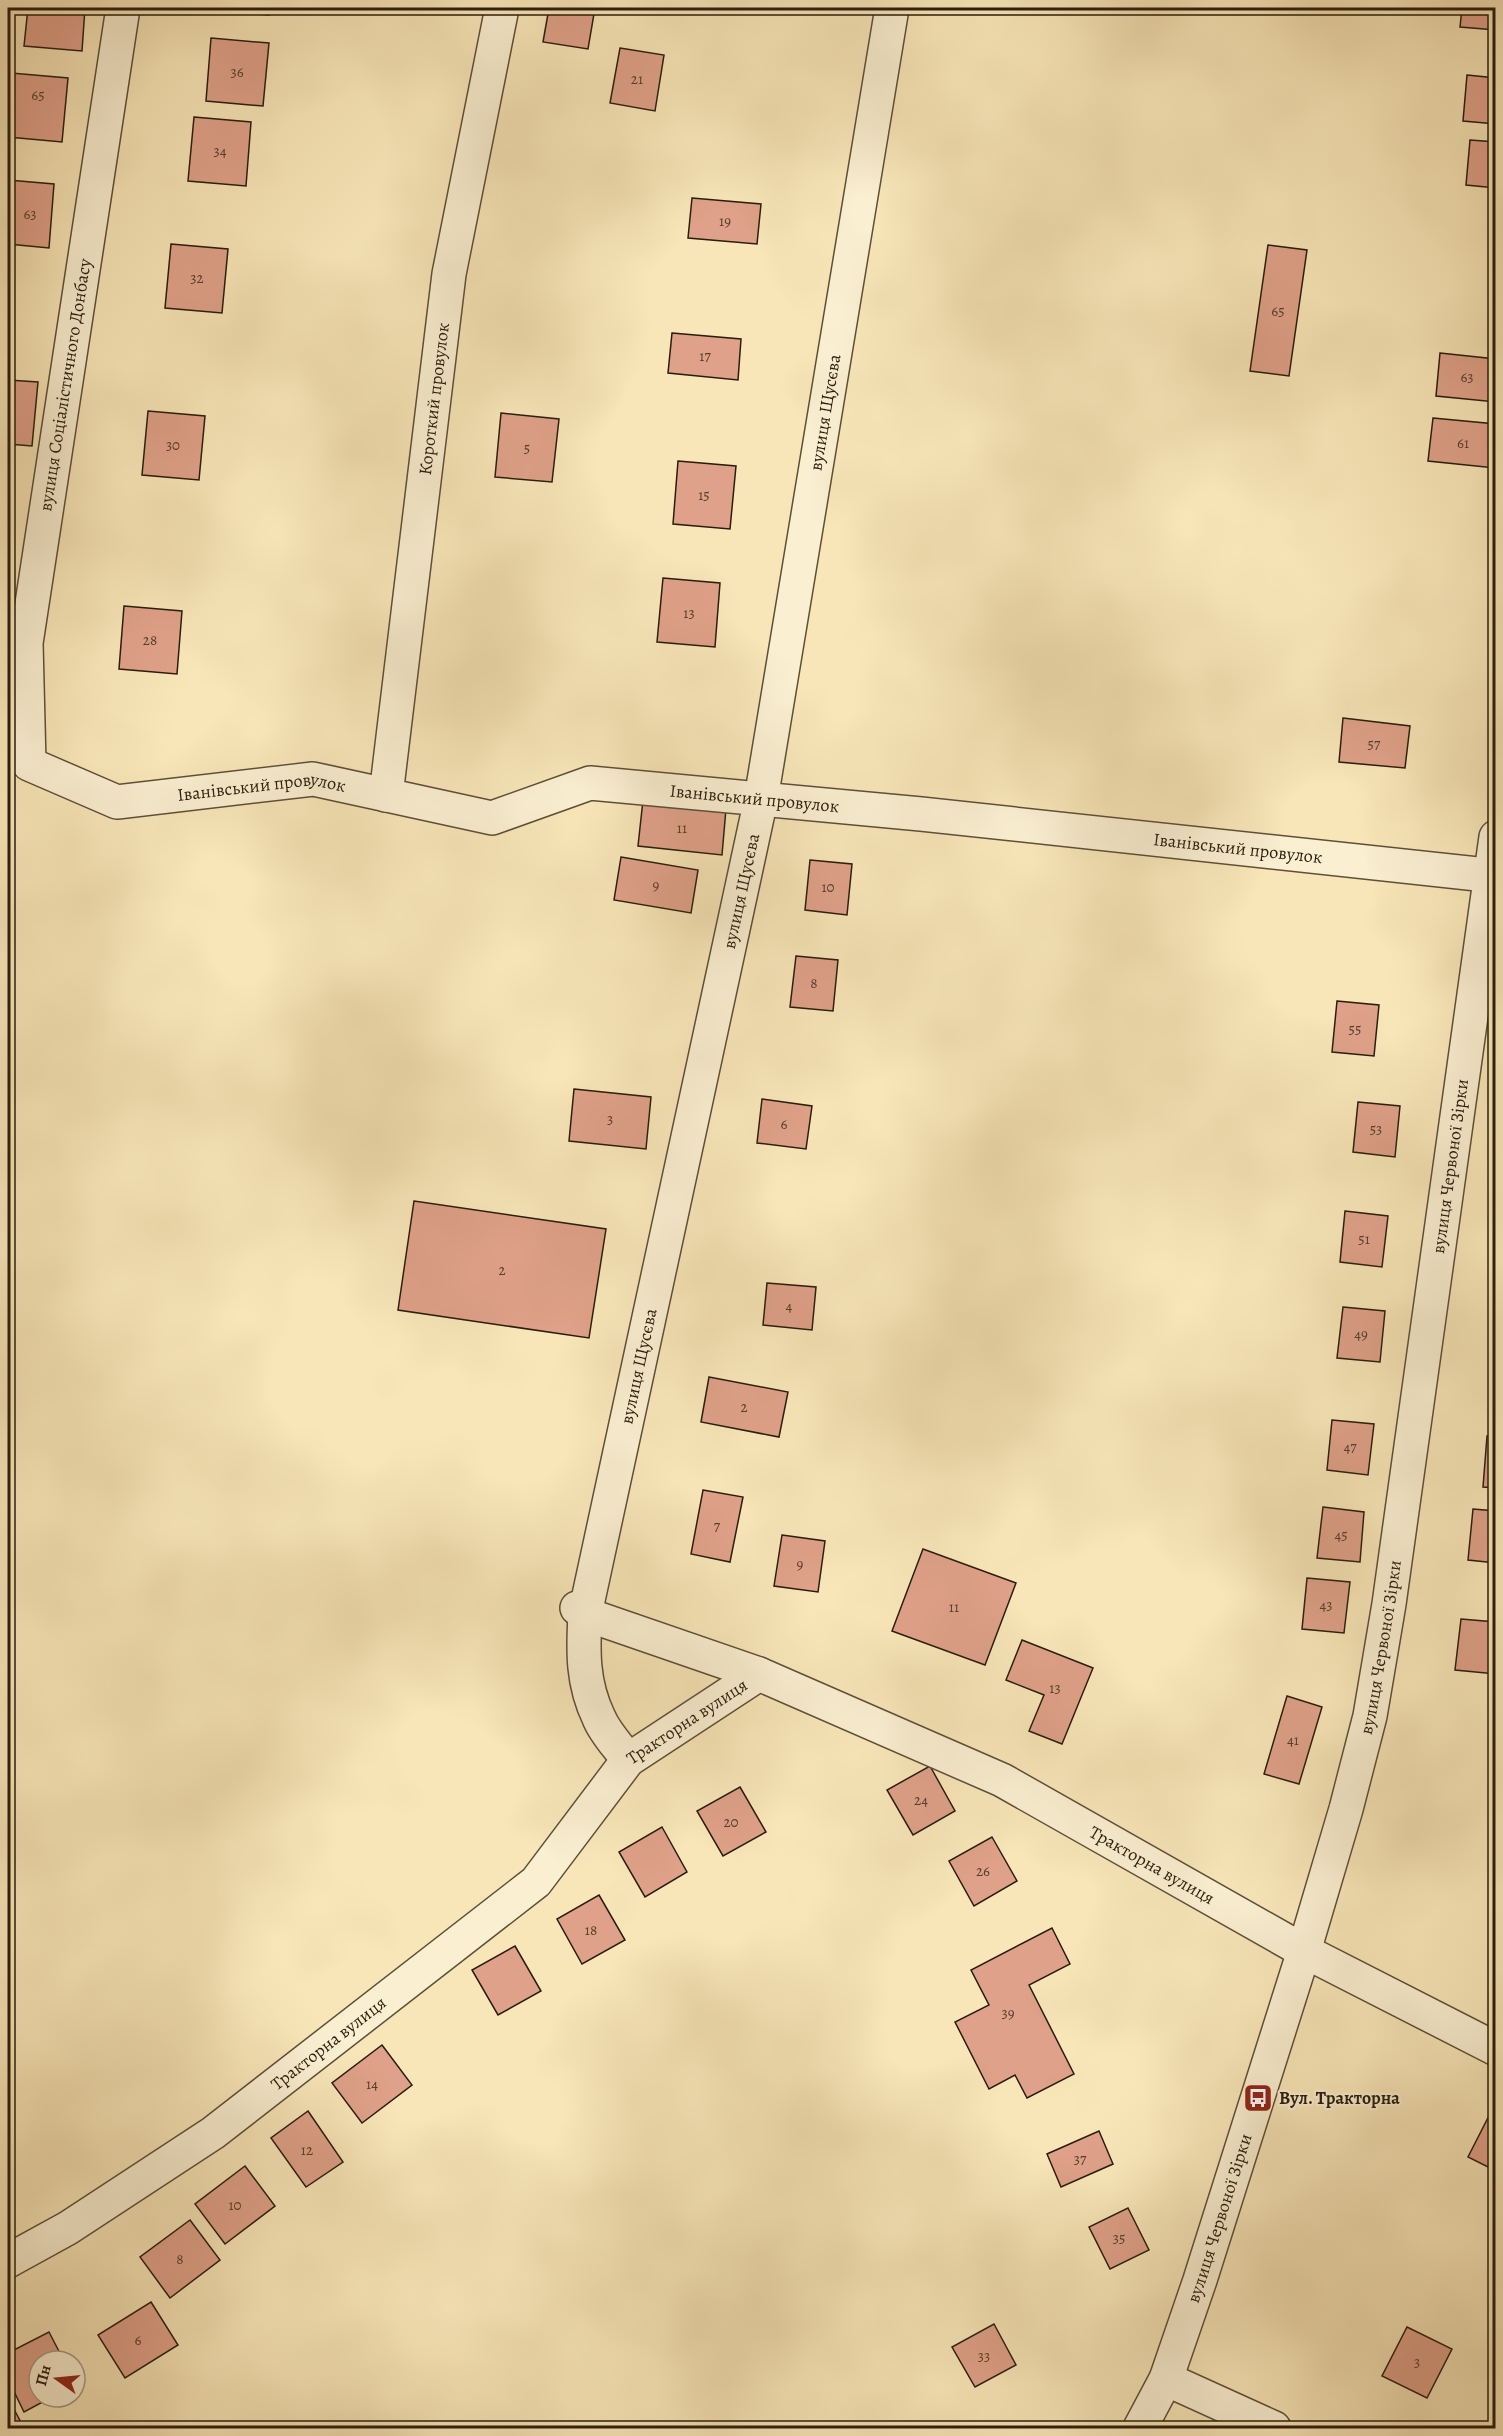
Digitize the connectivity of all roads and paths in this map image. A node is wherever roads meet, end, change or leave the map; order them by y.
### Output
1 (123, 8) edge
2 (502, 8) edge
3 (892, 8) edge
4 (29, 764) joint
5 (387, 795) junction
6 (761, 799) junction
7 (1496, 837) edge
8 (1493, 875) edge
9 (581, 1611) junction
10 (759, 1674) junction
11 (628, 1760) junction
12 (1304, 1951) junction
13 (1496, 2049) edge
14 (8, 2261) edge
15 (1166, 2379) junction
16 (1140, 2428) edge
17 (1274, 2428) edge

1 - 4 street, вулиця Соціалістичного Донбасу
2 - 5 street, Короткий провулок
3 - 6 street, вулиця Щусєва
4 - 5 street, Іванівський провулок
5 - 6 street, Іванівський провулок
6 - 8 street, Іванівський провулок
6 - 9 street, вулиця Щусєва
7 - 8 street, вулиця Червоної Зірки
8 - 12 street, вулиця Червоної Зірки
9 - 10 street
9 - 11 street, вулиця Щусєва
10 - 11 street, Тракторна вулиця
10 - 12 street, Тракторна вулиця
11 - 14 street, Тракторна вулиця
12 - 13 street, Тракторна вулиця
12 - 15 street, вулиця Червоної Зірки
15 - 16 street, вулиця Червоної Зірки
15 - 17 street

